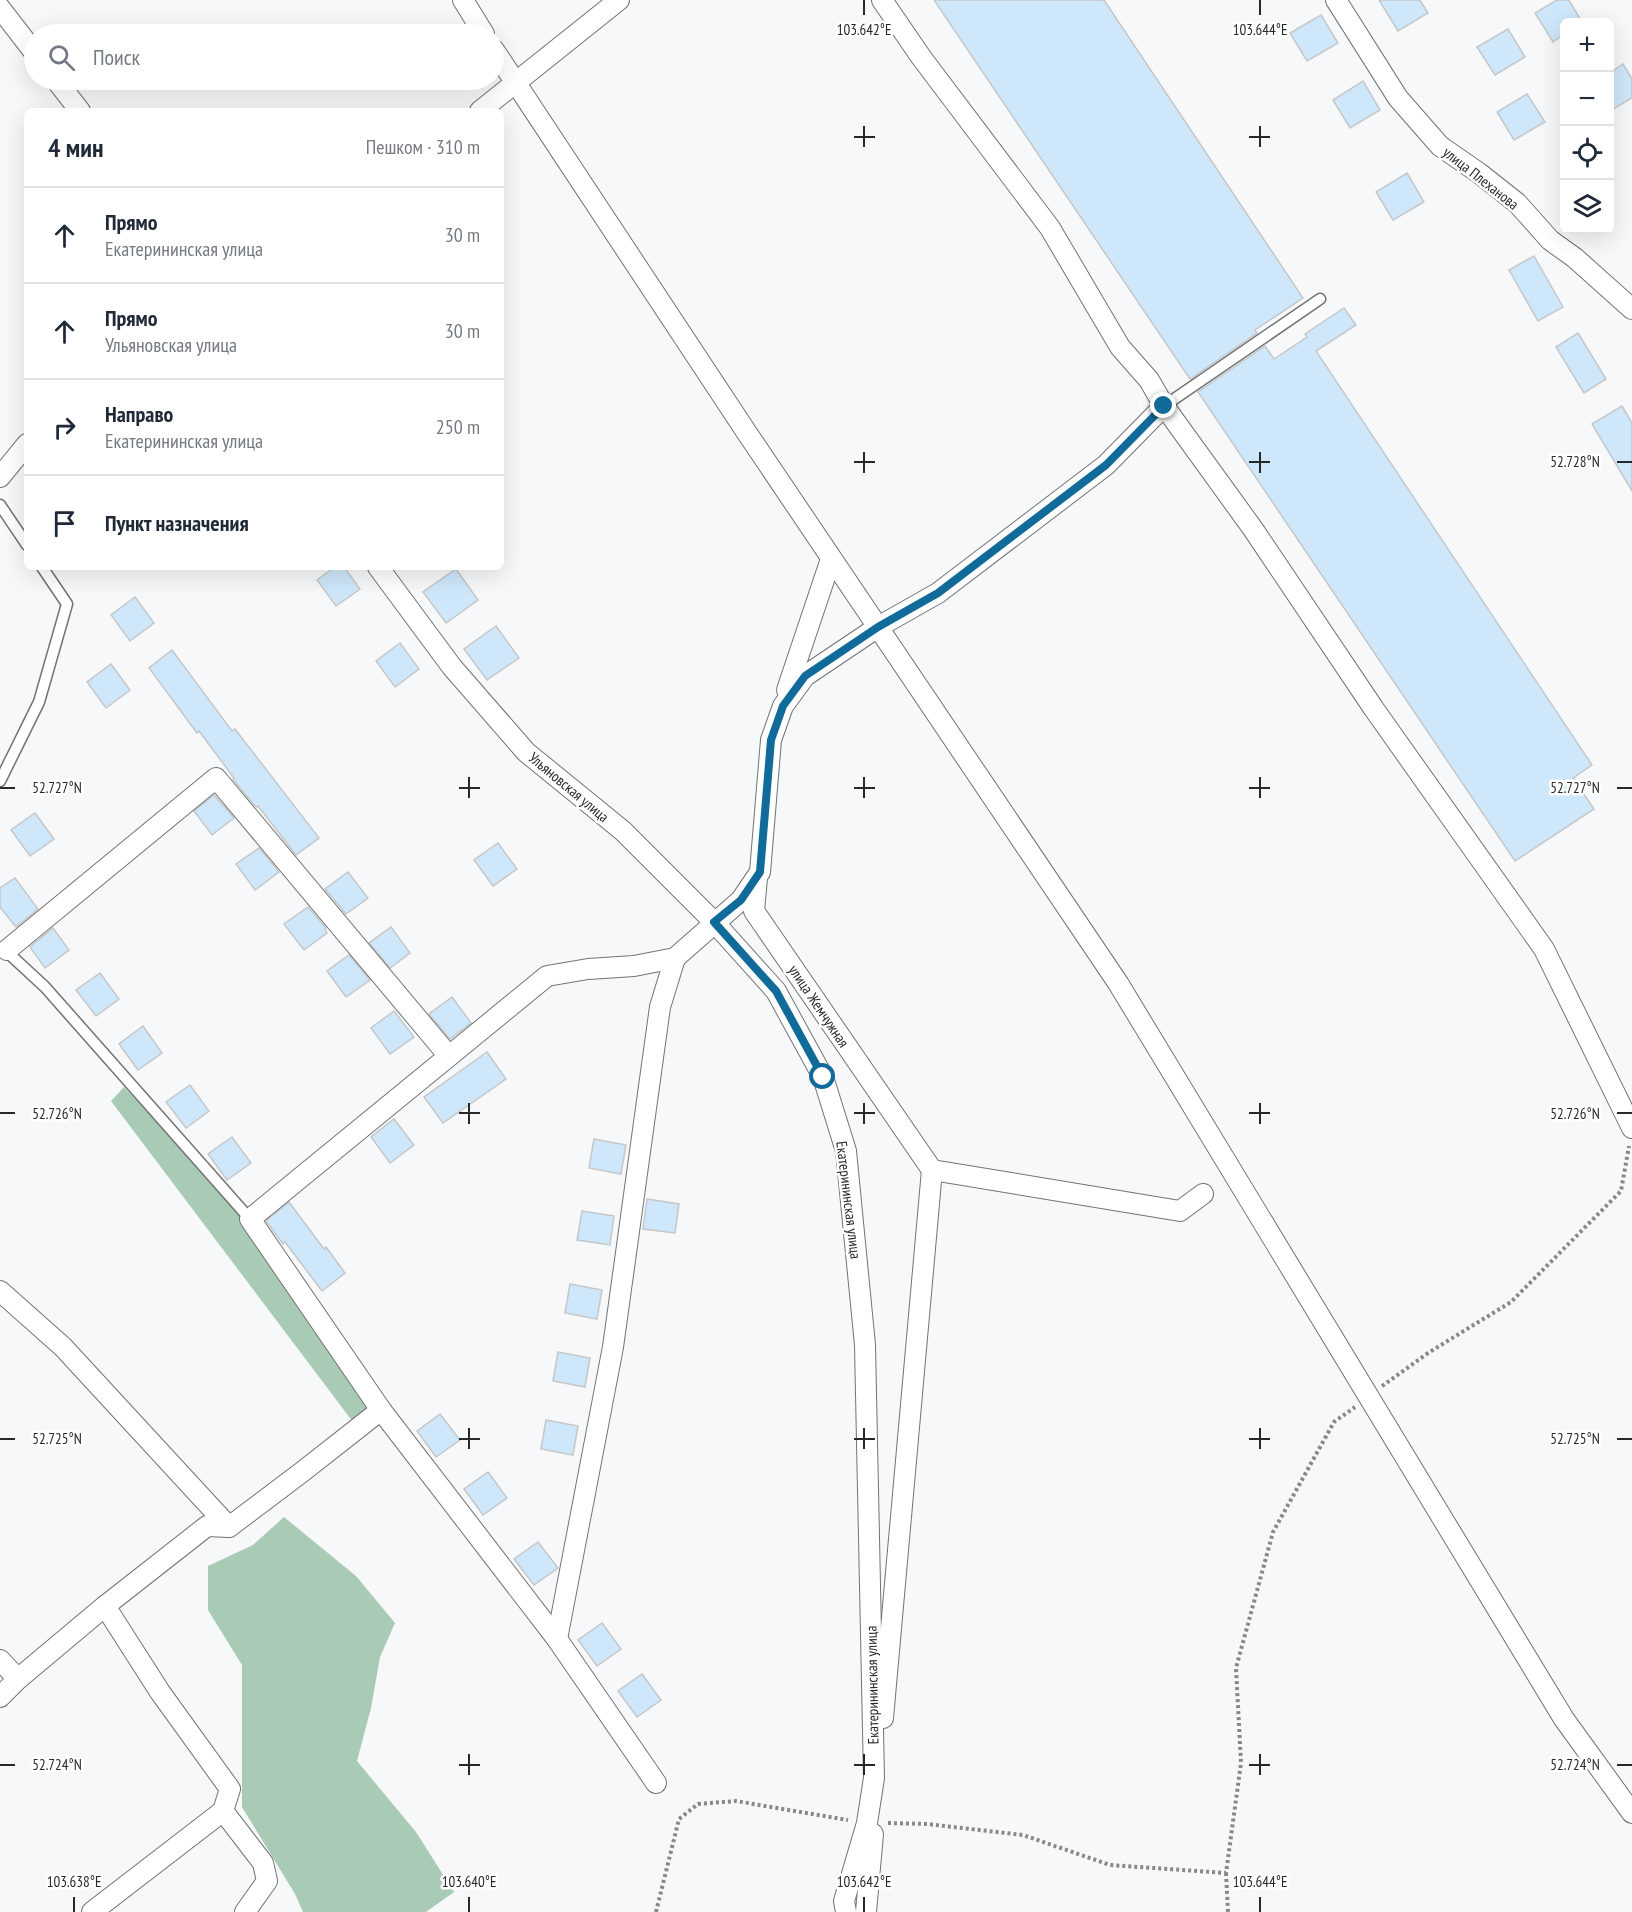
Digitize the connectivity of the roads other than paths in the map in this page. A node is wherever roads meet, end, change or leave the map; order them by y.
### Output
1 (462, 0) edge
2 (619, 0) edge
3 (882, 0) edge
4 (1336, 0) edge
5 (0, 8) edge
6 (478, 24) edge
7 (24, 39) edge
8 (504, 67) edge
9 (515, 85) junction
10 (64, 90) edge
11 (78, 108) edge
12 (484, 108) edge
13 (1320, 299) dead end
14 (1632, 309) edge
15 (1164, 406) junction
16 (24, 448) edge
17 (0, 477) edge
18 (0, 505) edge
19 (24, 541) edge
20 (831, 559) junction
21 (44, 570) edge
22 (380, 570) edge
23 (878, 627) junction
24 (771, 740) junction
25 (0, 781) edge
26 (714, 922) junction
27 (3, 948) edge
28 (675, 958) junction
29 (776, 991) joint
30 (448, 1055) junction
31 (1631, 1134) edge
32 (932, 1170) junction
33 (1203, 1194) dead end
34 (250, 1219) junction
35 (0, 1291) edge
36 (381, 1410) junction
37 (229, 1527) junction
38 (105, 1606) junction
39 (557, 1639) junction
40 (0, 1660) edge
41 (18, 1679) junction
42 (0, 1697) edge
43 (656, 1783) dead end
44 (224, 1811) junction
45 (1632, 1814) edge
46 (92, 1912) edge
47 (244, 1912) edge
48 (846, 1912) edge
49 (866, 1912) edge

1 - 6 street
2 - 9 street
3 - 15 street
4 - 14 street, улица Плеханова
5 - 7 street
8 - 9 street
9 - 12 street
9 - 20 street
10 - 11 street
13 - 15 lane
15 - 23 street
15 - 31 street
16 - 17 street
18 - 19 lane
20 - 23 street
20 - 24 street, улица Жемчужная
21 - 25 lane
22 - 26 street, Ульяновская улица
23 - 24 street
23 - 45 street
24 - 26 street
24 - 32 street, улица Жемчужная
26 - 28 street
26 - 29 street, Ульяновская улица
27 - 30 street
27 - 34 lane
28 - 30 street
28 - 39 street
29 - 48 street, Екатерининская улица
30 - 34 street
32 - 33 street
32 - 49 street, Екатерининская улица
34 - 36 street
35 - 37 street
36 - 37 street
36 - 39 street
37 - 38 street
38 - 41 street
38 - 44 street
39 - 43 street
40 - 41 street
41 - 42 street
44 - 46 street
44 - 47 street

